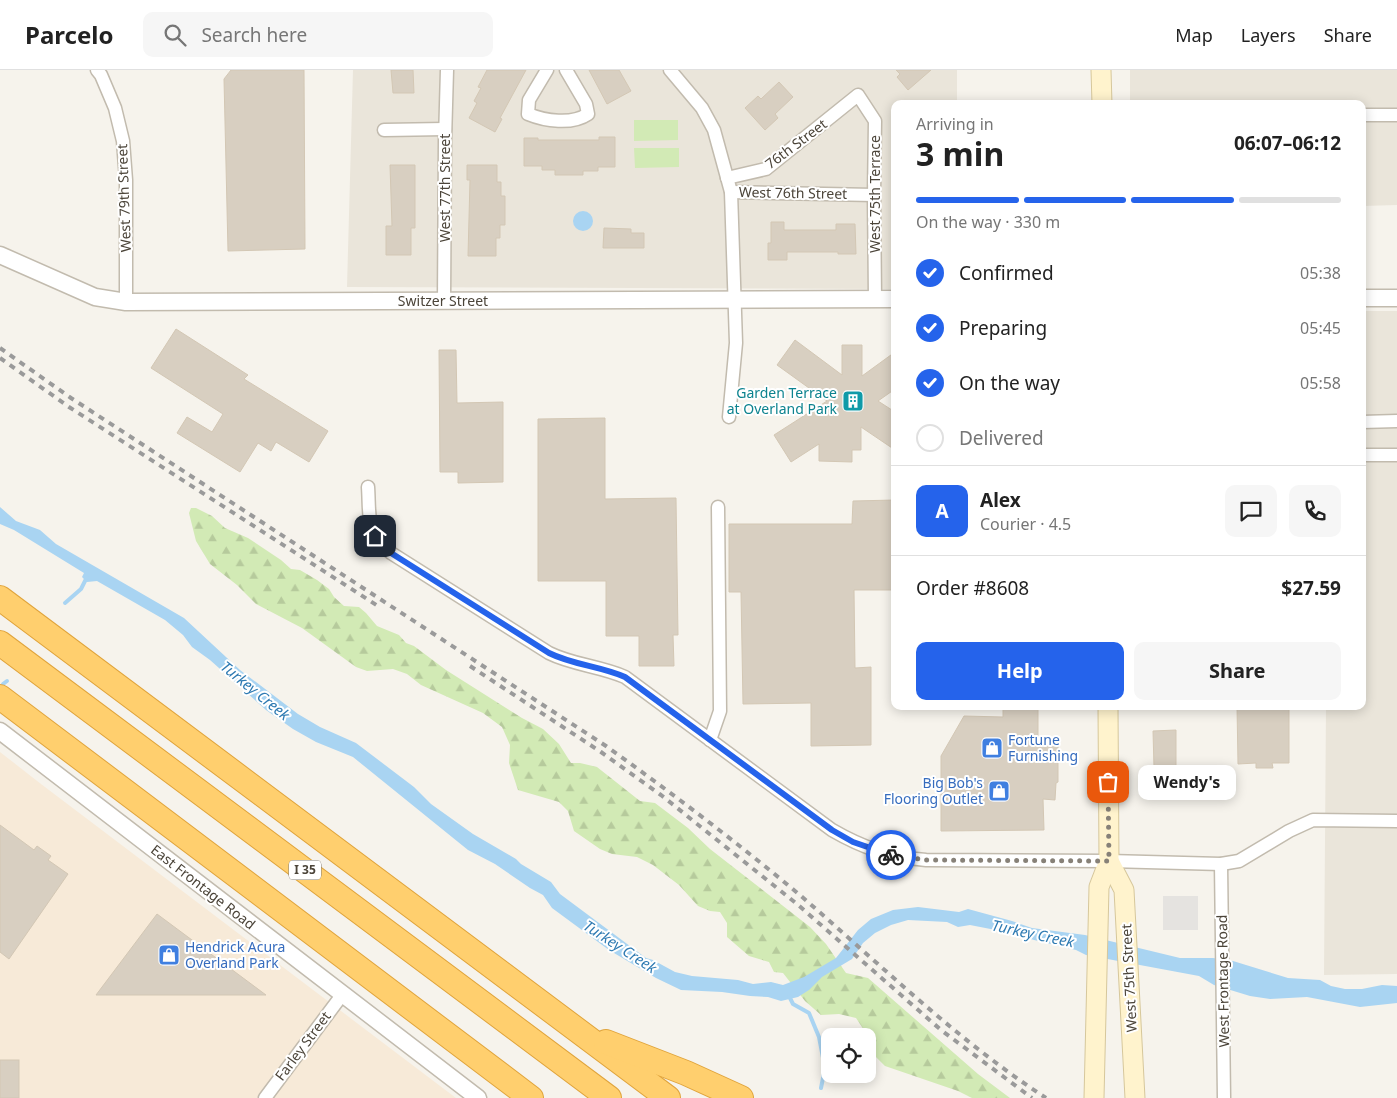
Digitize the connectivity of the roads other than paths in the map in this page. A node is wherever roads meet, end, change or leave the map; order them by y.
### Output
1 (97, 70) edge
2 (547, 70) edge
3 (566, 70) edge
4 (670, 70) edge
5 (1102, 70) edge
6 (448, 72) edge
7 (858, 96) joint
8 (1102, 100) edge
9 (1366, 115) edge
10 (1397, 115) edge
11 (445, 129) junction
12 (384, 130) dead end
13 (727, 178) junction
14 (731, 192) junction
15 (874, 195) junction
16 (0, 255) edge
17 (1366, 298) edge
18 (1397, 298) edge
19 (875, 299) junction
20 (891, 299) edge
21 (734, 300) junction
22 (126, 302) junction
23 (444, 302) junction
24 (729, 417) dead end
25 (1397, 421) edge
26 (1366, 422) edge
27 (1397, 454) edge
28 (1366, 455) edge
29 (368, 486) dead end
30 (718, 507) dead end
31 (0, 598) edge
32 (0, 643) edge
33 (0, 697) edge
34 (1108, 710) edge
35 (0, 730) edge
36 (710, 740) junction
37 (1397, 821) edge
38 (1109, 861) junction
39 (1221, 864) junction
40 (342, 995) junction
41 (578, 1031) junction
42 (265, 1098) edge
43 (478, 1098) edge
44 (531, 1098) edge
45 (609, 1098) edge
46 (668, 1098) edge
47 (741, 1098) edge
48 (1094, 1098) edge
49 (1135, 1098) edge
50 (1224, 1098) edge

1 - 22 street, West 79th Street
2 - 3 street
4 - 13 street
5 - 8 main road
6 - 11 street, West 77th Street
7 - 13 street, 76th Street
7 - 15 street, West 75th Terrace
9 - 10 street
11 - 12 street
11 - 23 street, West 77th Street
13 - 14 street
14 - 15 street, West 76th Street
14 - 21 street, West 76th Street
15 - 19 street, West 75th Terrace
16 - 22 street, Switzer Street
17 - 18 street
19 - 20 street, Switzer Street
19 - 21 street, Switzer Street
21 - 23 street, Switzer Street
21 - 24 street, West 76th Street
22 - 23 street, Switzer Street
25 - 26 street
27 - 28 street
29 - 36 street
30 - 36 street
31 - 41 highway, I 35
32 - 45 highway, I 35
33 - 44 highway
34 - 38 main road, West 75th Street
35 - 40 street, East Frontage Road
36 - 38 street
37 - 39 street
38 - 39 street
38 - 48 main road, West 75th Street
38 - 49 main road, West 75th Street
39 - 50 street, West Frontage Road
40 - 42 street, Farley Street
40 - 43 street, East Frontage Road
41 - 46 highway, I 35
41 - 47 highway

